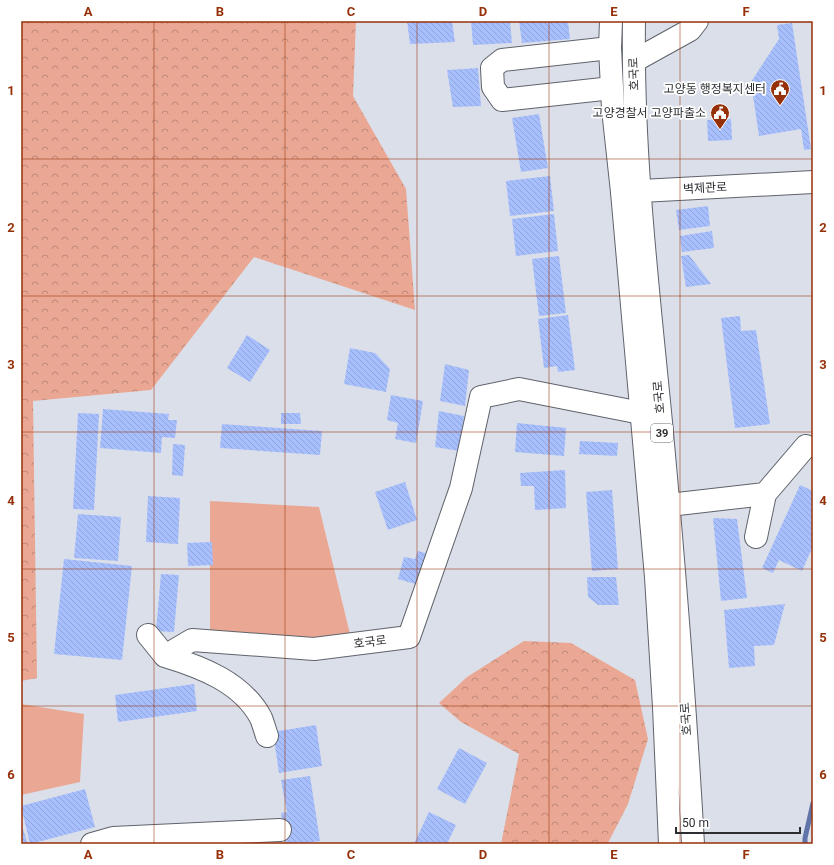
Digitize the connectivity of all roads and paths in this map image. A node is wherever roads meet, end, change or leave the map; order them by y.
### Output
1 (611, 21) edge
2 (634, 21) edge
3 (697, 21) edge
4 (610, 48) junction
5 (634, 61) junction
6 (612, 88) junction
7 (813, 182) edge
8 (630, 191) junction
9 (641, 413) junction
10 (806, 446) dead end
11 (765, 494) junction
12 (669, 505) junction
13 (756, 537) dead end
14 (148, 635) dead end
15 (165, 656) junction
16 (267, 736) dead end
17 (280, 830) dead end
18 (92, 844) edge
19 (670, 844) edge
20 (693, 844) edge

1 - 4 main road, 호국로 / 39
2 - 5 main road, 호국로 / 39
3 - 5 main road
4 - 6 main road, 호국로 / 39
4 - 6 main road, 호국로
5 - 8 main road, 호국로 / 39
6 - 8 main road, 호국로 / 39
7 - 8 main road, 벽제관로
8 - 9 main road, 호국로 / 39
8 - 12 main road, 호국로 / 39
9 - 15 main road, 호국로
9 - 19 main road, 호국로 / 39
10 - 11 main road
11 - 12 main road
11 - 13 main road
12 - 20 main road, 호국로 / 39
14 - 15 main road
15 - 16 main road
17 - 18 main road

